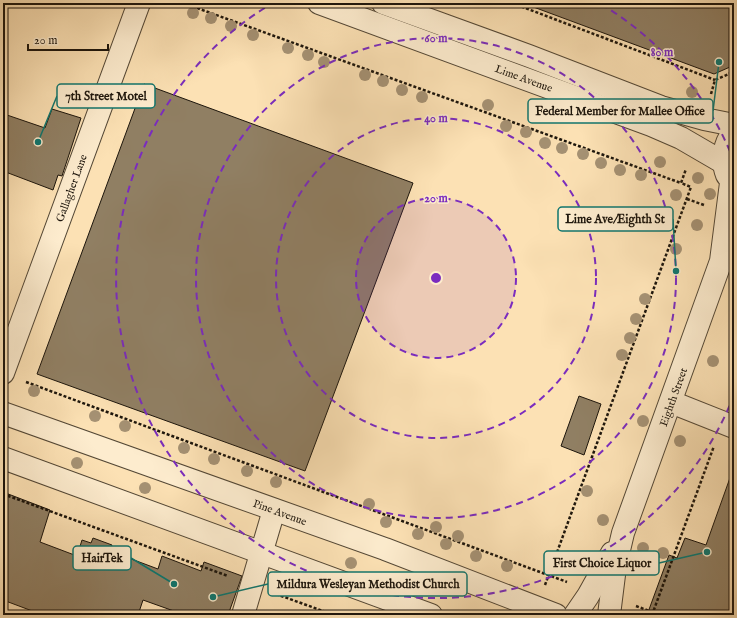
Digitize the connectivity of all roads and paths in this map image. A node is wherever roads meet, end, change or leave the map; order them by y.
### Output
1 (139, 3) edge
2 (183, 3) edge
3 (319, 3) edge
4 (383, 3) edge
5 (512, 3) edge
6 (729, 74) dead end
7 (734, 75) edge
8 (715, 80) dead end
9 (734, 125) edge
10 (734, 131) edge
11 (730, 177) edge
12 (681, 183) dead end
13 (692, 186) dead end
14 (728, 254) edge
15 (3, 373) edge
16 (25, 382) dead end
17 (734, 391) edge
18 (671, 402) junction
19 (3, 412) edge
20 (728, 425) edge
21 (3, 458) edge
22 (3, 494) edge
23 (274, 510) junction
24 (261, 553) junction
25 (549, 575) junction
26 (251, 585) junction
27 (604, 601) edge
28 (519, 609) edge
29 (653, 614) edge
30 (243, 615) edge
31 (334, 615) edge
32 (431, 615) edge
33 (556, 615) edge
34 (575, 615) edge
35 (660, 615) edge

1 - 15 street, Gallagher Lane
2 - 12 path
3 - 11 street, Lime Avenue
4 - 9 street, Lime Avenue
5 - 8 path
6 - 7 path
10 - 11 street, Eighth Street
11 - 14 street, Eighth Street
13 - 25 path
14 - 18 street, Eighth Street
16 - 25 path
17 - 20 path
18 - 20 street
18 - 27 street, Eighth Street
19 - 23 street, Pine Avenue
20 - 29 path
21 - 24 street
22 - 26 path
23 - 24 street
23 - 28 street, Pine Avenue
24 - 26 street
24 - 32 street
25 - 27 path
26 - 30 street
26 - 31 path
27 - 29 path
27 - 34 street, Eighth Street
28 - 33 street, Pine Avenue
29 - 35 path

